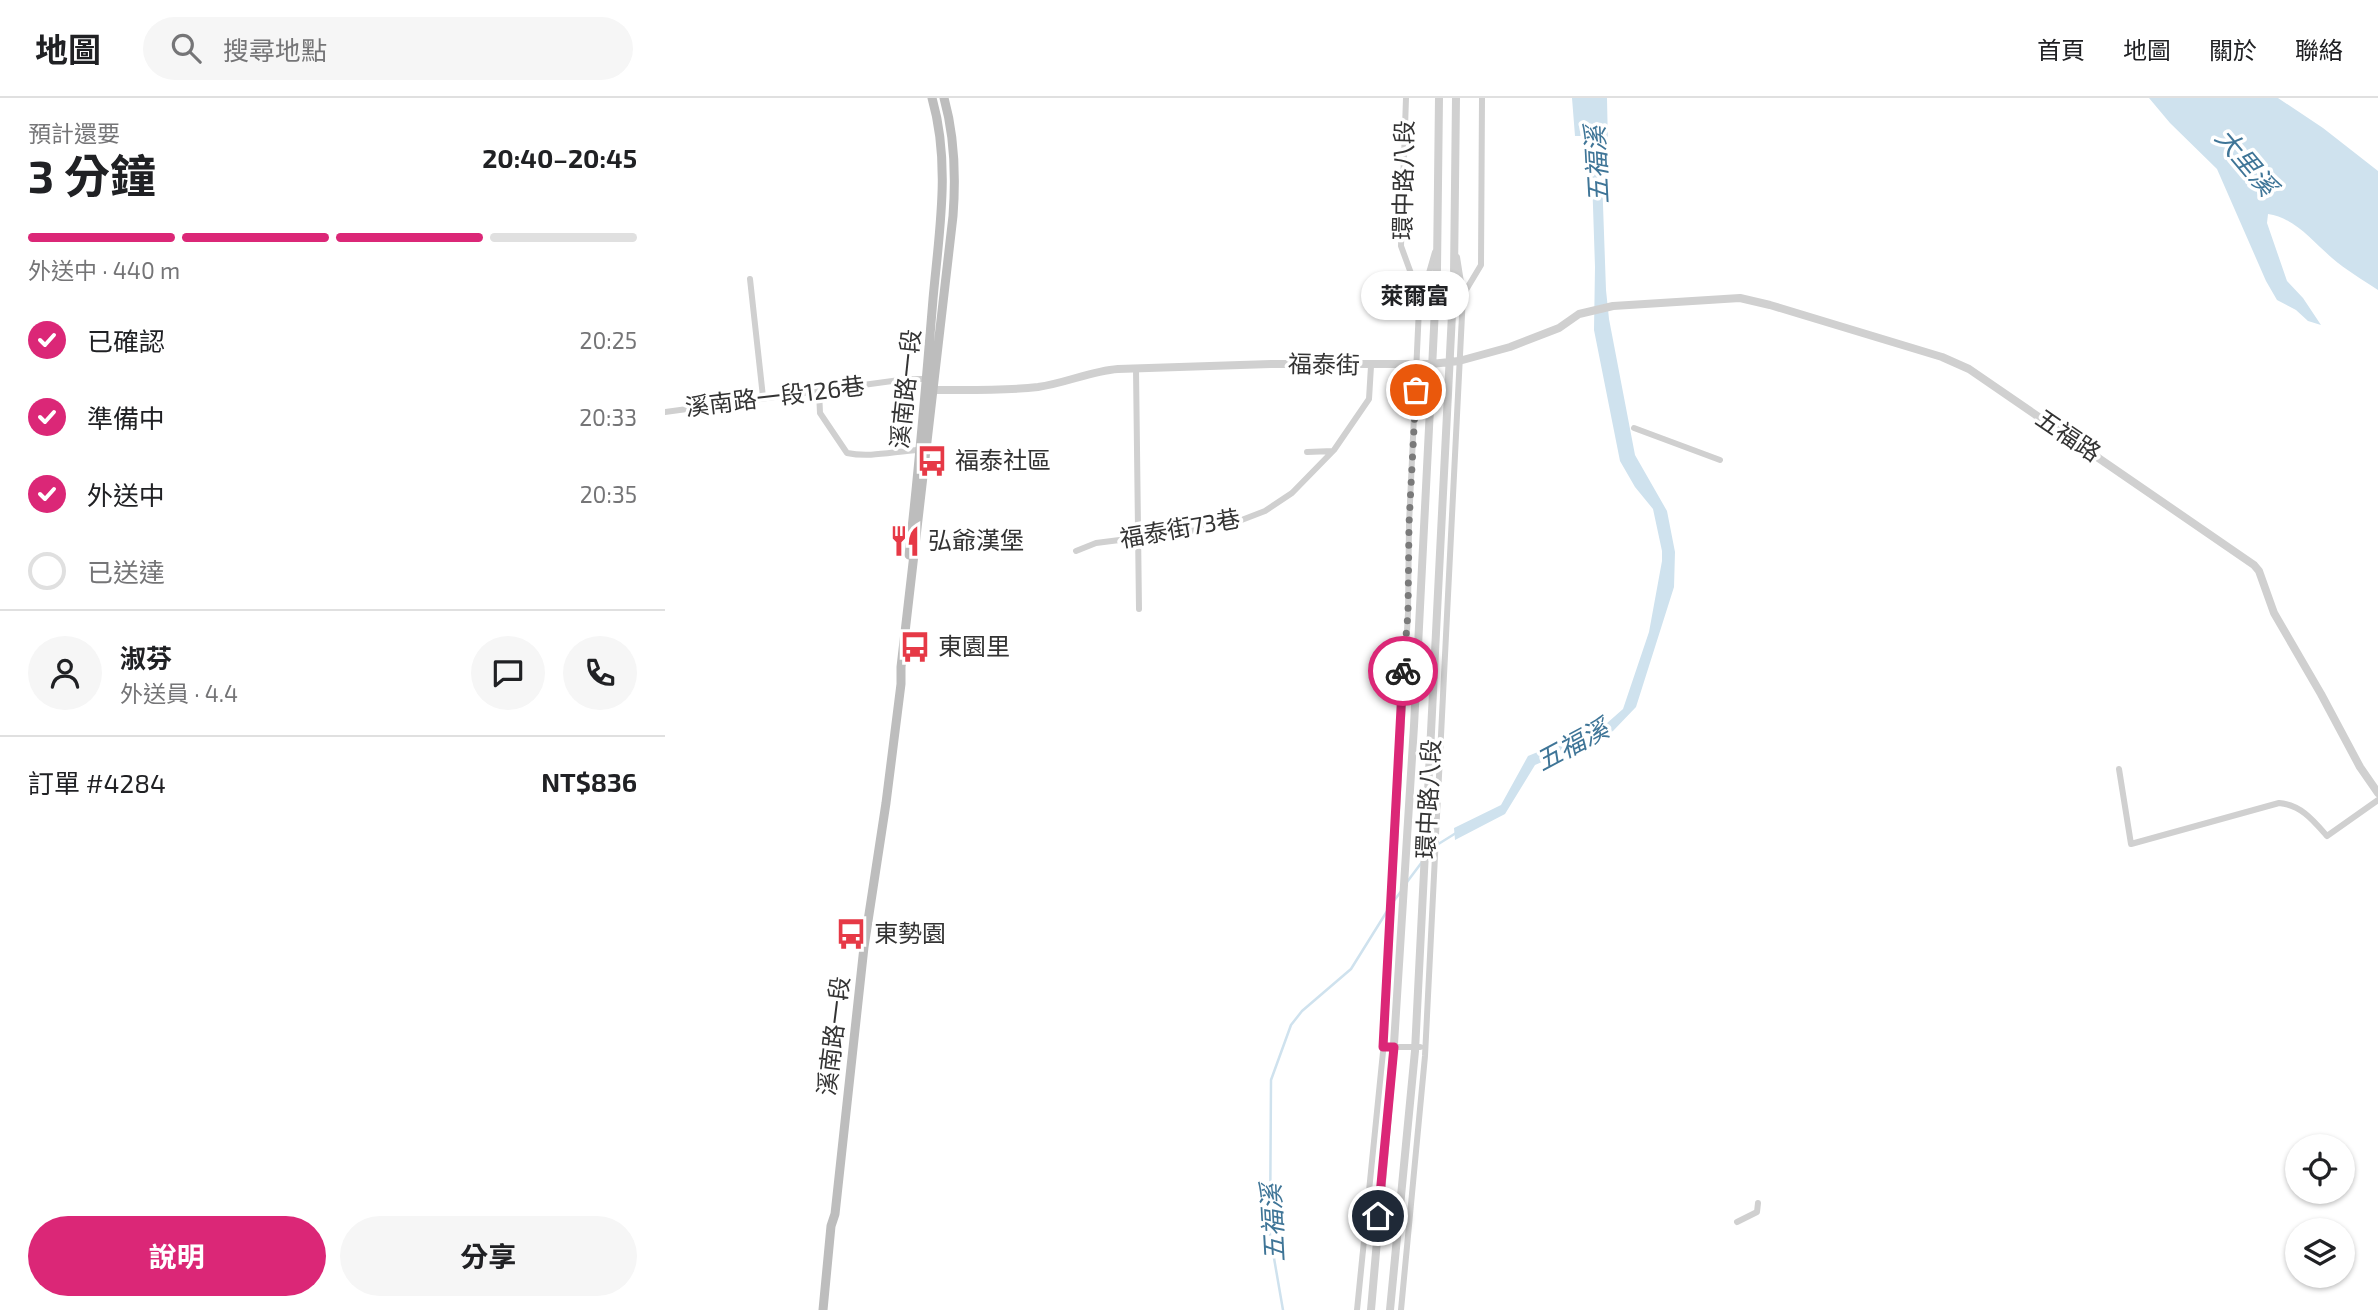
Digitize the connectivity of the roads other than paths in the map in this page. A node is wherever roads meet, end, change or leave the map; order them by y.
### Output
1 (932, 98) edge
2 (944, 98) edge
3 (1406, 98) edge
4 (1439, 98) edge
5 (1456, 98) edge
6 (1482, 98) edge
7 (1437, 244) junction
8 (1455, 245) junction
9 (750, 279) dead end
10 (1463, 295) junction
11 (1421, 300) junction
12 (1585, 312) joint
13 (1459, 361) junction
14 (1449, 363) junction
15 (1417, 365) junction
16 (1431, 365) junction
17 (1371, 366) junction
18 (1136, 369) junction
19 (928, 379) junction
20 (933, 390) junction
21 (818, 391) junction
22 (764, 397) junction
23 (665, 412) edge
24 (1634, 428) dead end
25 (922, 446) junction
26 (1334, 450) junction
27 (1307, 452) dead end
28 (1720, 460) dead end
29 (1139, 539) junction
30 (1076, 551) dead end
31 (1139, 609) dead end
32 (2119, 769) dead end
33 (2378, 793) edge
34 (2378, 800) edge
35 (1383, 1047) junction
36 (1394, 1047) junction
37 (1415, 1047) junction
38 (1425, 1048) junction
39 (1758, 1203) dead end
40 (1737, 1222) dead end
41 (823, 1310) edge
42 (1357, 1310) edge
43 (1371, 1310) edge
44 (1390, 1310) edge
45 (1401, 1310) edge

1 - 19 main road, 溪南路一段
2 - 20 main road, 溪南路一段
3 - 11 street, 環中路八段
4 - 7 street, 環中路八段
5 - 8 street, 環中路八段
6 - 10 street, 環中路八段
7 - 11 street, 環中路八段
7 - 16 street, 環中路八段
8 - 10 street, 環中路八段
8 - 14 street, 環中路八段
9 - 22 street
10 - 13 street, 環中路八段
11 - 15 street, 環中路八段
12 - 13 street, 福泰街
12 - 33 street, 五福路
13 - 14 street, 福泰街
13 - 38 street, 環中路八段
14 - 16 street, 福泰街
14 - 37 street, 環中路八段
15 - 16 street, 福泰街
15 - 17 street, 福泰街
15 - 35 street, 環中路八段
16 - 36 street, 環中路八段
17 - 18 street, 福泰街
17 - 26 street, 福泰街73巷
18 - 20 street, 福泰街
18 - 29 street
19 - 20 street
19 - 21 street, 溪南路一段126巷
19 - 25 main road, 溪南路一段
20 - 25 main road, 溪南路一段
21 - 22 street, 溪南路一段126巷
21 - 25 street
22 - 23 street, 溪南路一段126巷
24 - 28 street
25 - 41 main road, 溪南路一段
26 - 27 street
26 - 29 street, 福泰街73巷
29 - 30 street, 福泰街73巷
29 - 31 street
32 - 34 street
35 - 36 street
35 - 42 street, 環中路八段
36 - 37 street
36 - 43 street, 環中路八段
37 - 38 street
37 - 44 street, 環中路八段
38 - 45 street, 環中路八段
39 - 40 street

